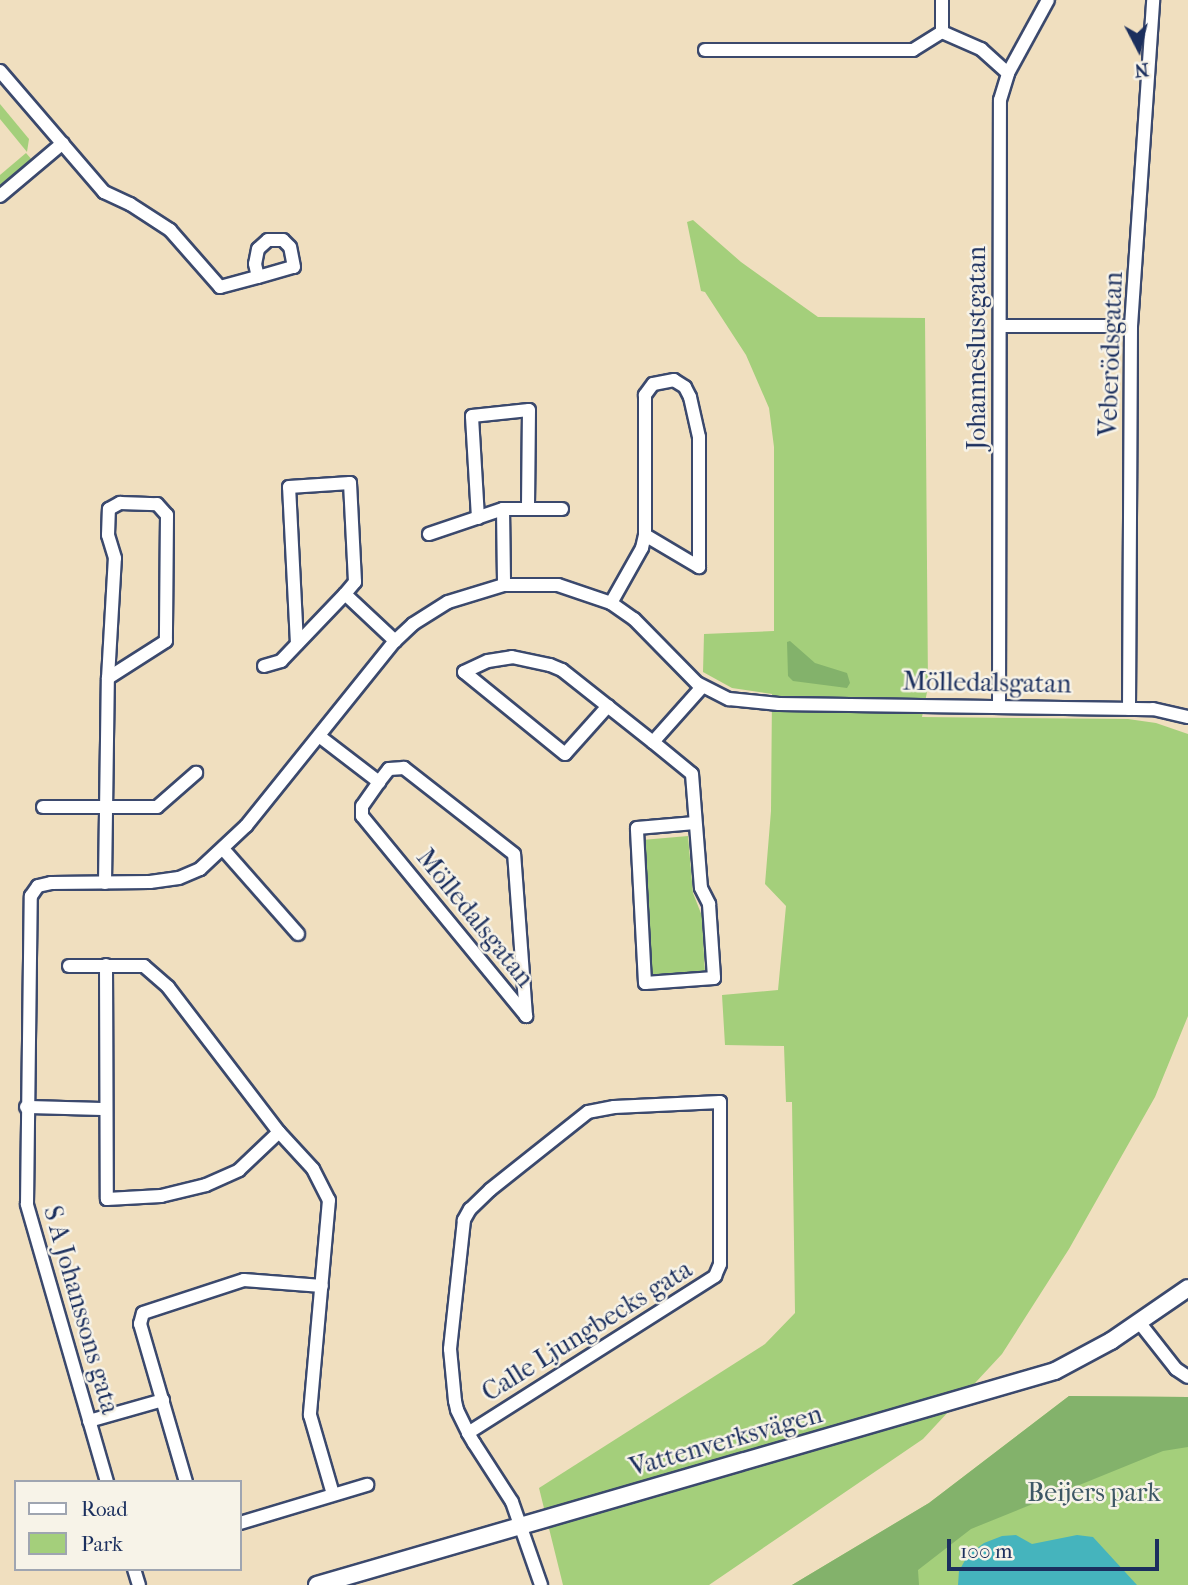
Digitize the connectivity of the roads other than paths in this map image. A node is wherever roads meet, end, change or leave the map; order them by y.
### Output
1 (942, 0) edge
2 (1048, 0) edge
3 (1153, 0) edge
4 (942, 32) junction
5 (705, 50) dead end
6 (0, 71) edge
7 (1008, 73) junction
8 (63, 143) junction
9 (0, 196) edge
10 (258, 277) dead end
11 (1000, 326) junction
12 (1132, 327) junction
13 (527, 508) junction
14 (503, 509) junction
15 (562, 509) dead end
16 (478, 519) junction
17 (429, 534) dead end
18 (645, 535) junction
19 (504, 584) junction
20 (345, 594) junction
21 (611, 603) junction
22 (395, 641) junction
23 (297, 644) junction
24 (264, 666) dead end
25 (108, 678) junction
26 (702, 687) junction
27 (608, 706) junction
28 (999, 706) junction
29 (1129, 709) junction
30 (1188, 717) edge
31 (319, 736) junction
32 (653, 742) junction
33 (196, 773) dead end
34 (379, 782) junction
35 (43, 807) dead end
36 (106, 808) junction
37 (695, 823) junction
38 (224, 850) junction
39 (105, 883) junction
40 (31, 896) joint
41 (298, 934) dead end
42 (106, 965) junction
43 (69, 966) dead end
44 (26, 1107) junction
45 (105, 1109) junction
46 (279, 1132) junction
47 (322, 1286) junction
48 (1188, 1288) edge
49 (1139, 1322) junction
50 (1188, 1377) edge
51 (163, 1400) junction
52 (89, 1421) junction
53 (468, 1433) junction
54 (106, 1480) edge
55 (185, 1480) edge
56 (367, 1485) dead end
57 (333, 1494) junction
58 (242, 1522) edge
59 (523, 1525) junction
60 (317, 1585) edge
61 (541, 1585) edge

1 - 4 street
2 - 7 street, Johanneslustgatan
3 - 12 street, Veberödsgatan
4 - 5 street
4 - 7 street
6 - 8 street
7 - 11 street, Johanneslustgatan
8 - 9 street
8 - 10 street
11 - 12 street
11 - 28 street, Johanneslustgatan
12 - 29 street, Veberödsgatan
13 - 14 street
13 - 15 street
13 - 16 street
14 - 16 street
14 - 19 street
16 - 17 street
18 - 18 street
18 - 21 street
19 - 21 street, Mölledalsgatan
19 - 22 street, Mölledalsgatan
20 - 22 street
20 - 23 street
20 - 23 street
21 - 26 street, Mölledalsgatan
22 - 31 street, Mölledalsgatan
23 - 24 street
25 - 25 street
25 - 36 street
26 - 28 street, Mölledalsgatan
26 - 32 street
27 - 27 street
27 - 32 street
28 - 29 street, Mölledalsgatan
29 - 30 street, Mölledalsgatan
31 - 34 street
31 - 38 street, Mölledalsgatan
32 - 37 street
33 - 36 street
34 - 34 street, Mölledalsgatan
35 - 36 street
36 - 39 street
37 - 37 street
38 - 39 street, Mölledalsgatan
38 - 41 street
39 - 40 street, Mölledalsgatan
40 - 44 street, S A Johanssons gata
42 - 43 street
42 - 45 street
42 - 46 street
44 - 45 street
44 - 52 street, S A Johanssons gata
45 - 46 street
46 - 47 street
47 - 51 street
47 - 57 street
48 - 49 street, Vattenverksvägen
49 - 50 street
49 - 59 street, Vattenverksvägen
51 - 52 street
51 - 55 street
52 - 54 street, S A Johanssons gata
53 - 53 street, Calle Ljungbecks gata
53 - 59 street, Calle Ljungbecks gata
56 - 57 street
57 - 58 street
59 - 60 street, Vattenverksvägen
59 - 61 street, Calle Ljungbecks gata

